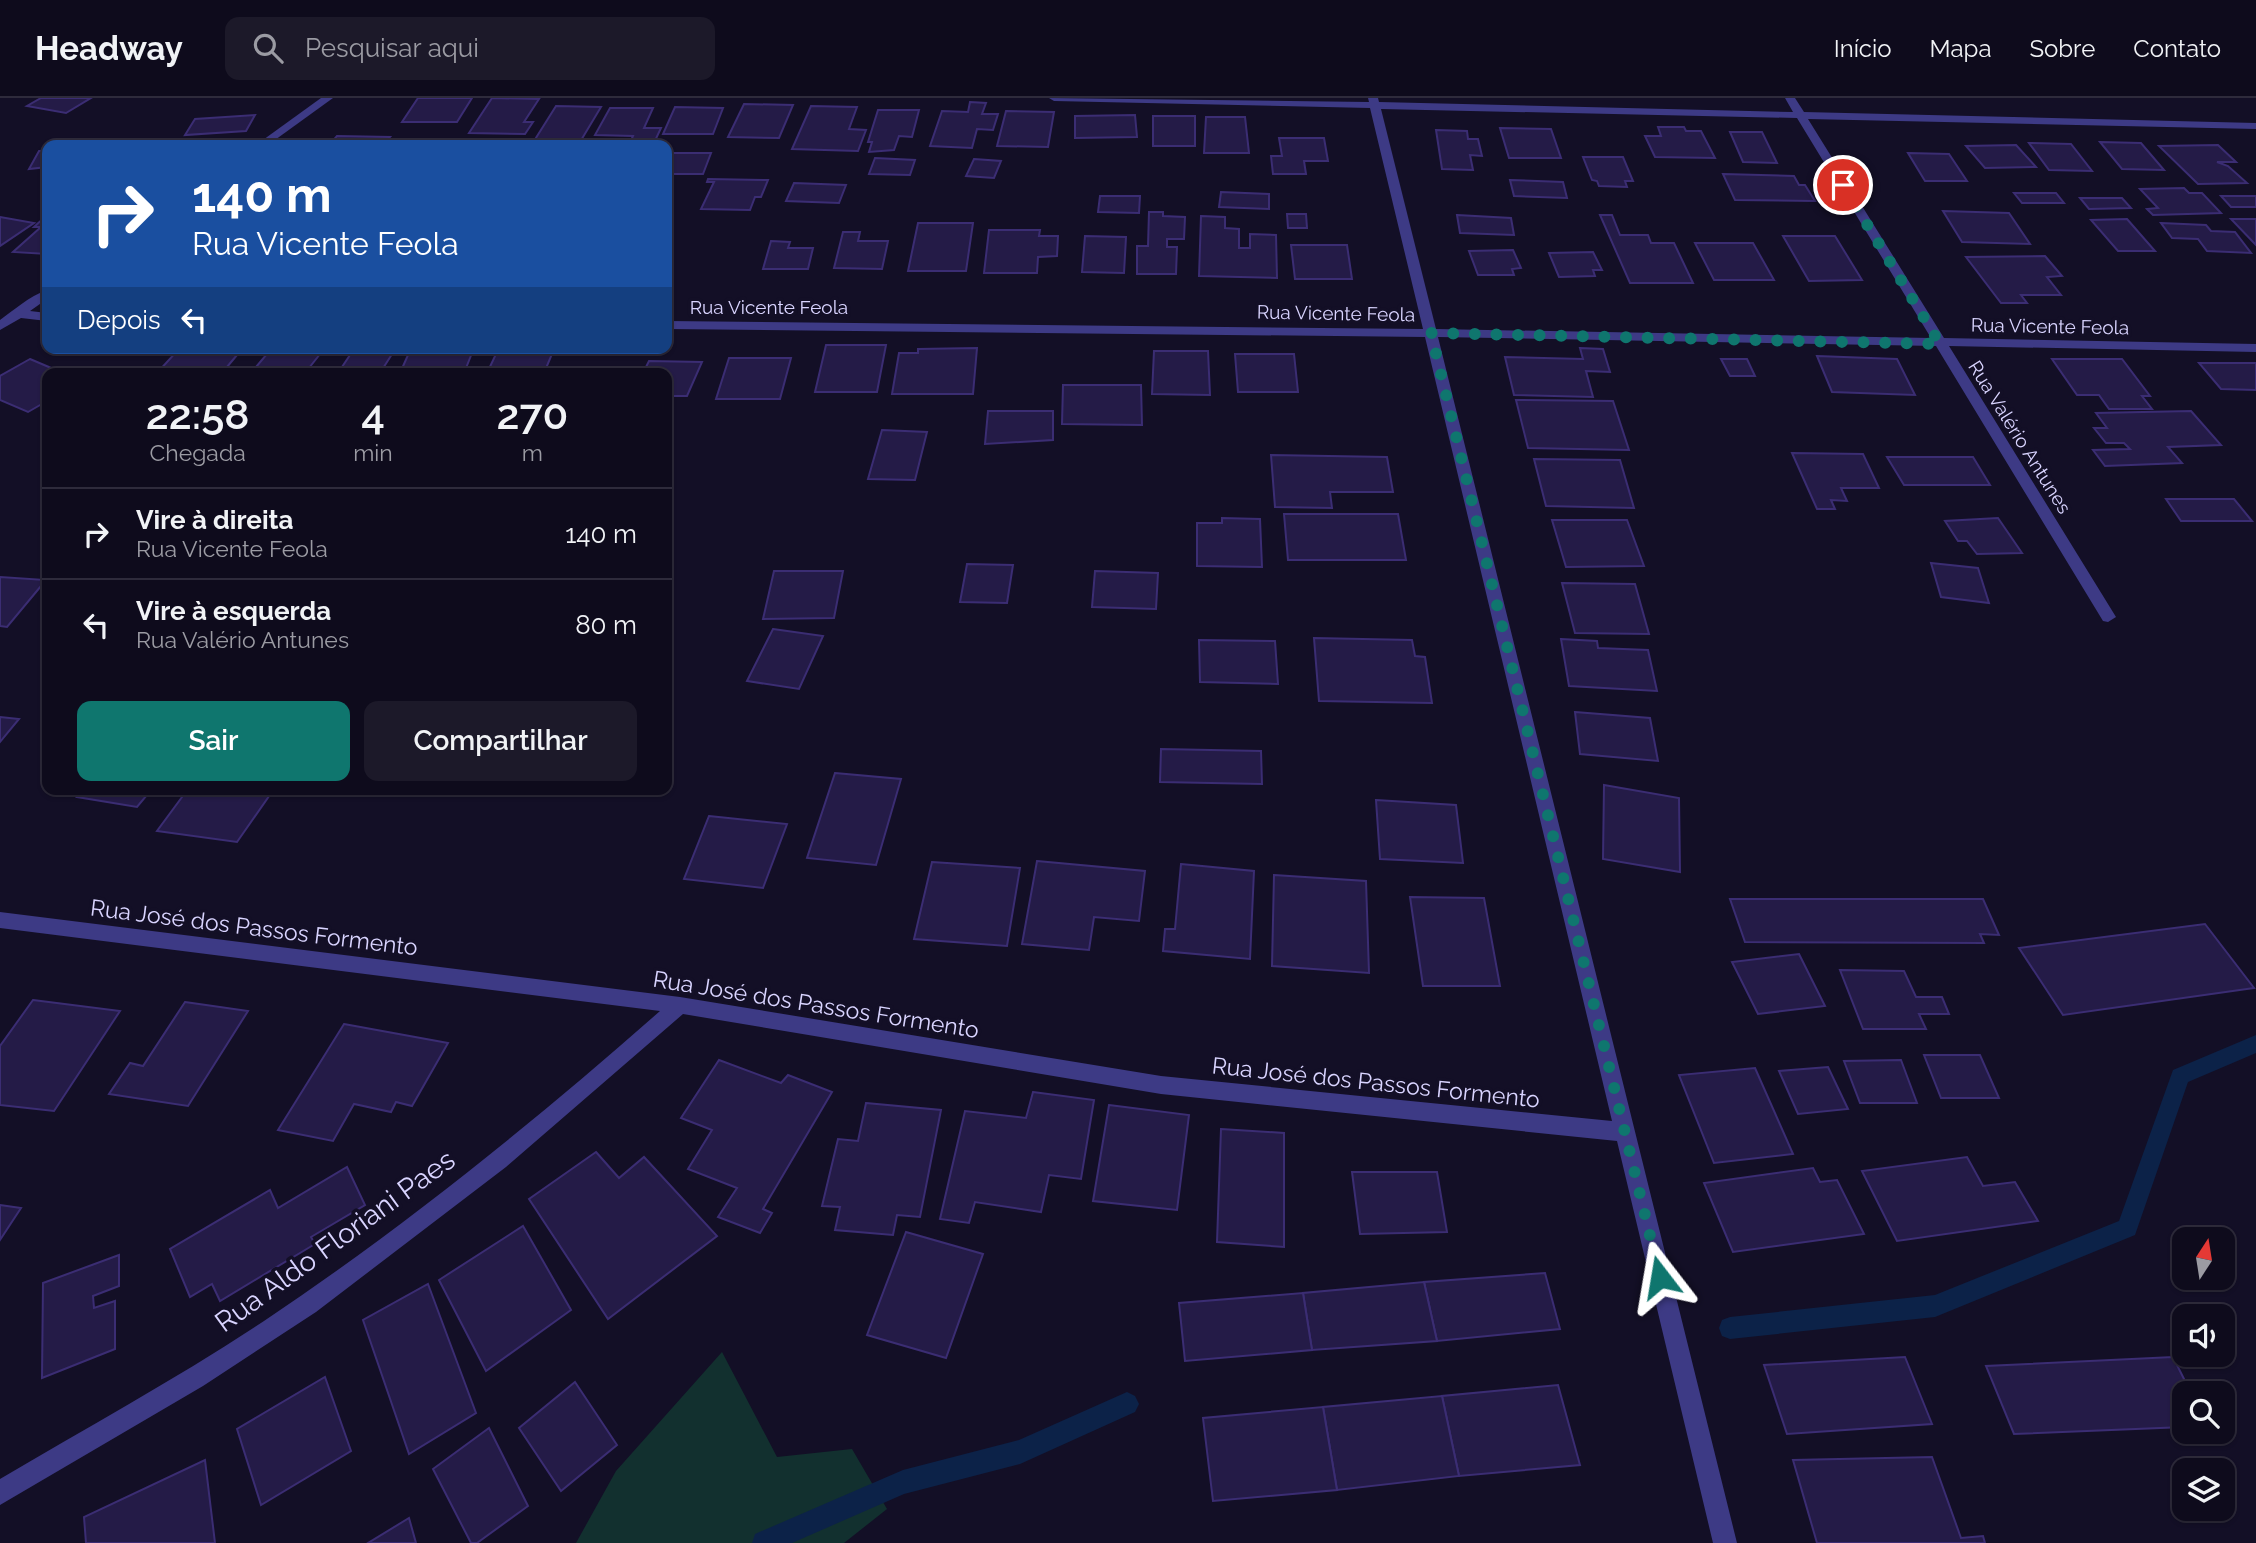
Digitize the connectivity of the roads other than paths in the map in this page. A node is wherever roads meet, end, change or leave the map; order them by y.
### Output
1 (328, 98) edge
2 (1054, 98) edge
3 (1790, 98) edge
4 (1374, 102) edge
5 (1801, 117) junction
6 (2256, 126) edge
7 (268, 140) edge
8 (42, 297) edge
9 (0, 311) edge
10 (18, 314) junction
11 (42, 316) edge
12 (0, 326) edge
13 (672, 326) edge
14 (1431, 333) junction
15 (1940, 344) junction
16 (2256, 348) edge
17 (2108, 617) dead end
18 (0, 920) edge
19 (680, 1005) junction
20 (1625, 1132) junction
21 (0, 1493) edge
22 (1725, 1543) edge

1 - 7 street
2 - 4 street
3 - 5 street, Rua Valério Antunes
4 - 5 street
4 - 14 street
5 - 6 street
5 - 15 street, Rua Valério Antunes
8 - 10 street
9 - 10 street
10 - 11 street
10 - 12 street
13 - 14 street, Rua Vicente Feola
14 - 15 street, Rua Vicente Feola
14 - 20 street
15 - 16 street, Rua Vicente Feola
15 - 17 street, Rua Valério Antunes
18 - 19 street, Rua José dos Passos Formento
19 - 20 street, Rua José dos Passos Formento
19 - 21 street, Rua Aldo Floriani Paes
20 - 22 street

